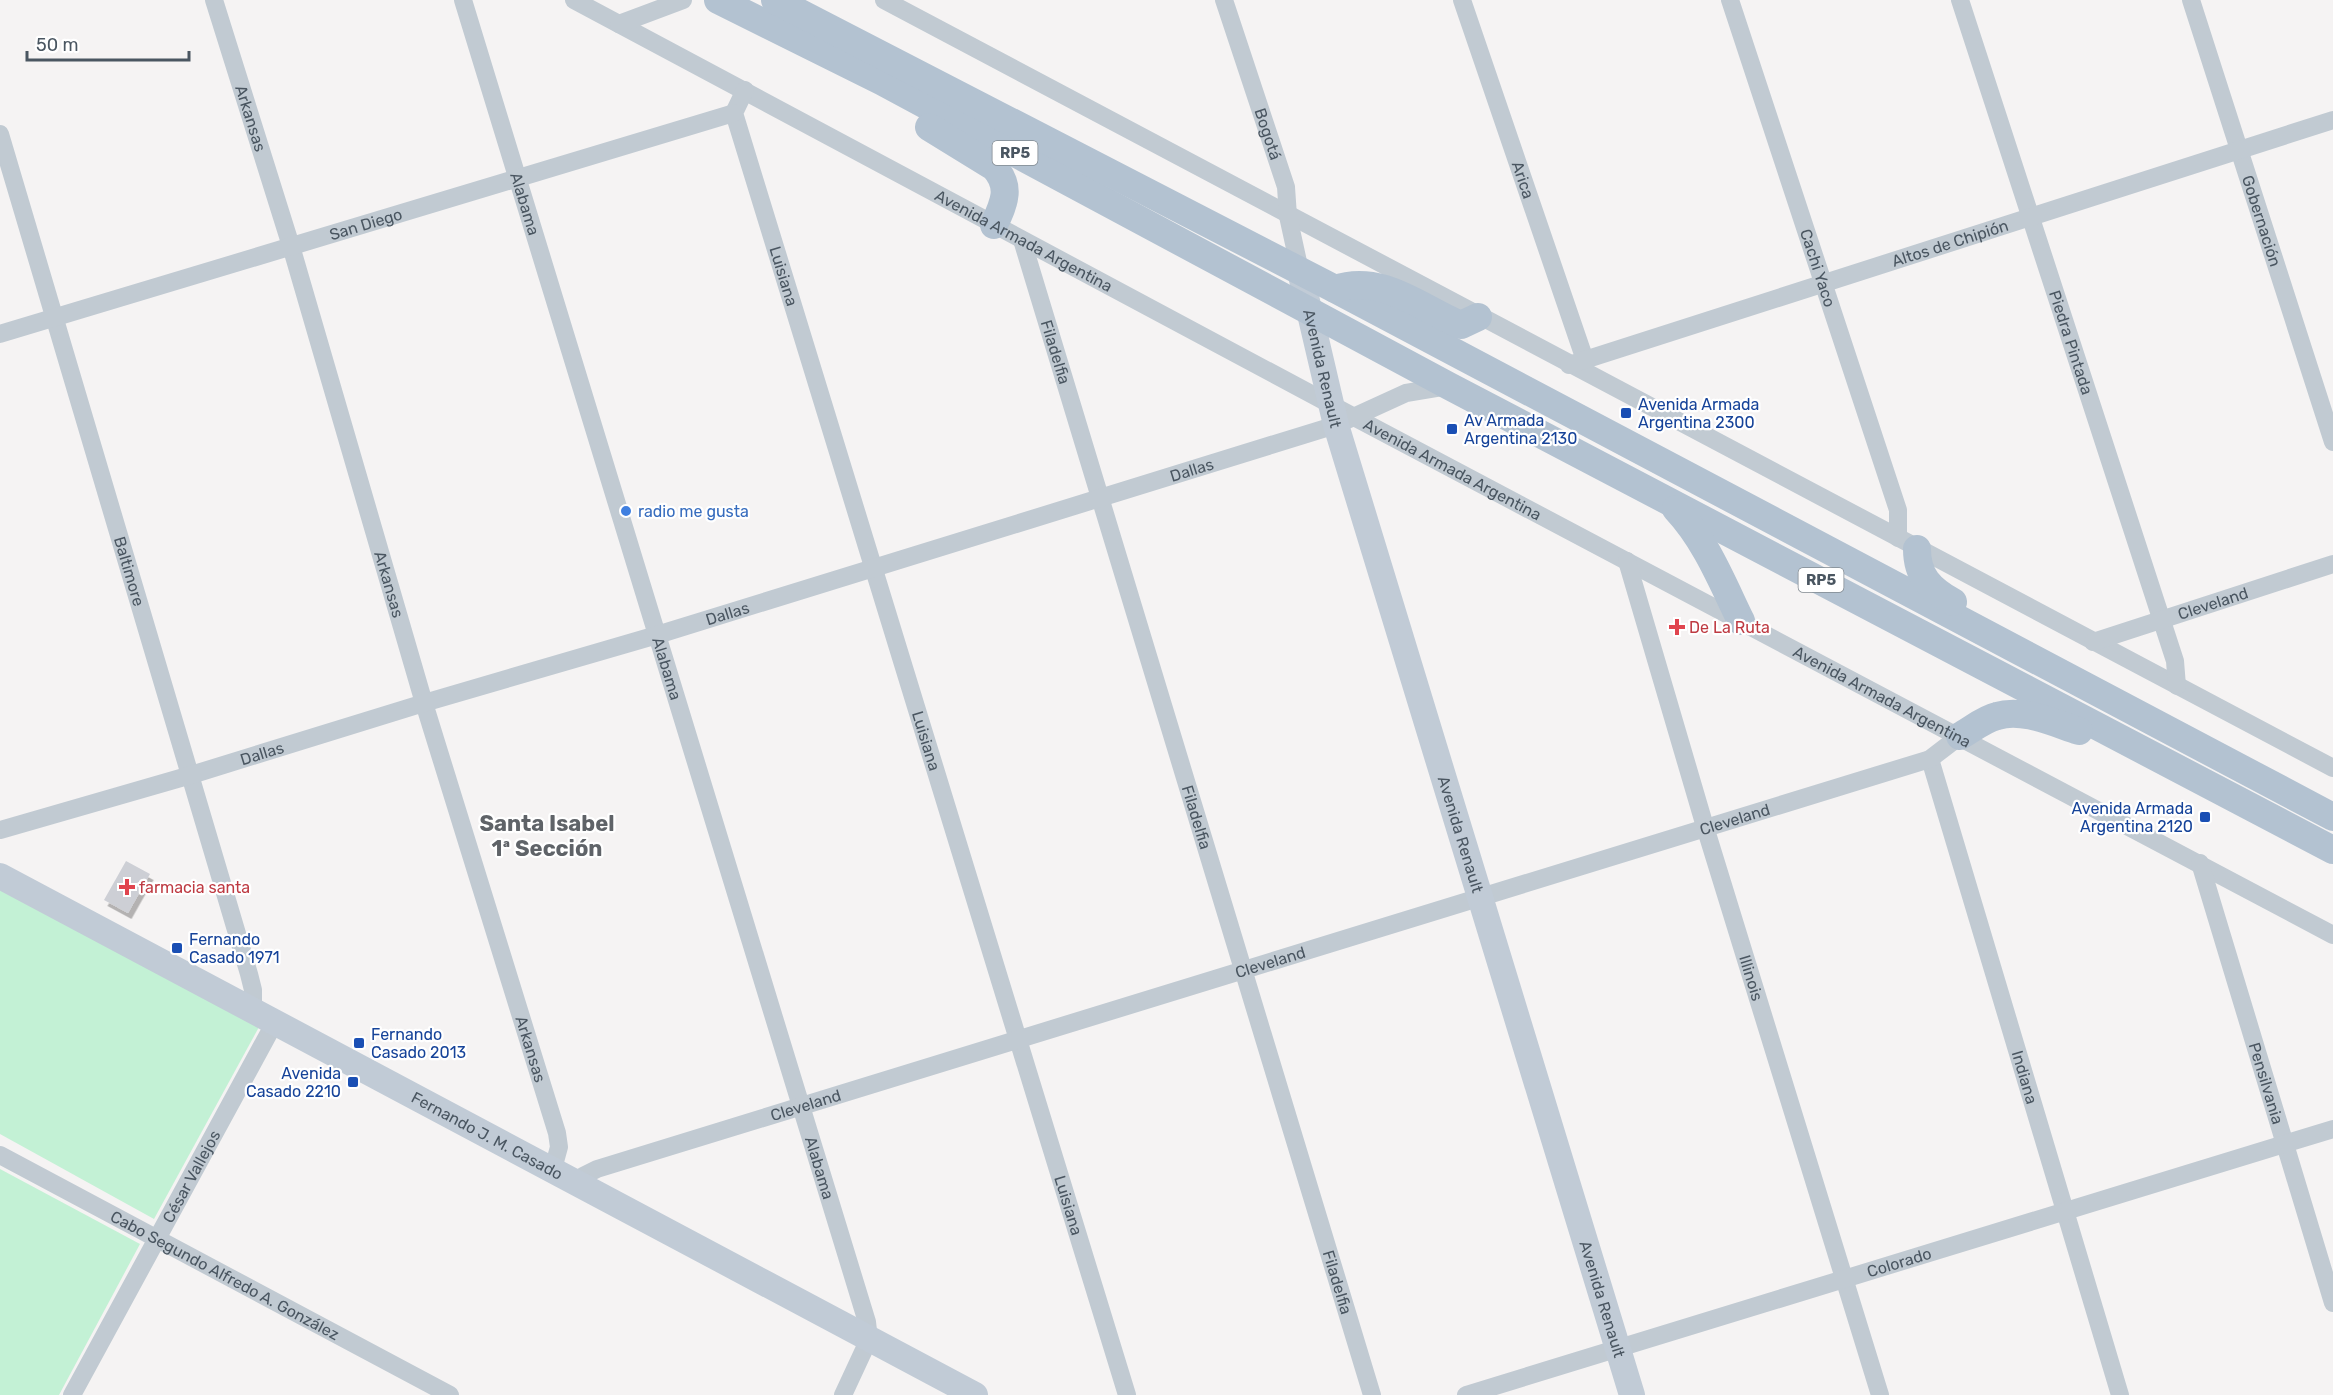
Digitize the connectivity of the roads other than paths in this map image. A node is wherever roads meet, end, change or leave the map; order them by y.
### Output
1 (214, 0) edge
2 (462, 0) edge
3 (574, 0) edge
4 (682, 0) edge
5 (718, 0) edge
6 (775, 0) edge
7 (884, 0) edge
8 (1224, 0) edge
9 (1462, 0) edge
10 (1730, 0) edge
11 (1960, 0) edge
12 (2191, 0) edge
13 (619, 24) junction
14 (881, 81) junction
15 (746, 90) junction
16 (734, 113) junction
17 (2333, 120) edge
18 (0, 134) edge
19 (2240, 150) junction
20 (516, 178) junction
21 (1288, 216) junction
22 (2031, 217) junction
23 (994, 225) junction
24 (1022, 240) junction
25 (291, 246) junction
26 (1300, 271) junction
27 (1822, 284) junction
28 (1335, 289) junction
29 (1309, 310) junction
30 (56, 317) junction
31 (1478, 317) junction
32 (0, 334) edge
33 (1577, 363) junction
34 (1449, 386) junction
35 (1341, 416) junction
36 (2333, 442) edge
37 (1100, 498) junction
38 (1667, 499) junction
39 (1907, 544) junction
40 (1627, 561) junction
41 (2333, 564) edge
42 (873, 569) junction
43 (2161, 620) junction
44 (1741, 621) junction
45 (657, 635) junction
46 (2093, 642) junction
47 (2083, 686) junction
48 (2177, 686) junction
49 (424, 703) junction
50 (1960, 736) junction
51 (2120, 738) junction
52 (1930, 759) junction
53 (2333, 768) edge
54 (191, 775) junction
55 (2333, 817) edge
56 (0, 830) edge
57 (1706, 830) junction
58 (2333, 850) edge
59 (2200, 863) junction
60 (0, 876) edge
61 (1480, 899) junction
62 (2333, 935) edge
63 (1244, 971) junction
64 (264, 1016) junction
65 (1018, 1040) junction
66 (800, 1108) junction
67 (2333, 1129) edge
68 (2285, 1144) junction
69 (0, 1155) edge
70 (553, 1169) junction
71 (579, 1183) junction
72 (2064, 1210) junction
73 (157, 1239) junction
74 (1844, 1279) junction
75 (2333, 1303) edge
76 (869, 1339) junction
77 (1618, 1348) junction
78 (72, 1395) edge
79 (450, 1395) edge
80 (843, 1395) edge
81 (975, 1395) edge
82 (1127, 1395) edge
83 (1371, 1395) edge
84 (1466, 1395) edge
85 (1632, 1395) edge
86 (1880, 1395) edge
87 (2120, 1395) edge

1 - 25 street, Arkansas
2 - 20 street, Alabama
3 - 13 street, Avenida Armada Argentina
4 - 13 street
5 - 14 main road, RP5
6 - 26 main road, RP5
7 - 21 street
8 - 21 street, Bogotá
9 - 33 street, Arica
10 - 27 street, Cachi Yaco
11 - 22 street, Piedra Pintada
12 - 19 street, Gobernación
13 - 15 street, Avenida Armada Argentina
14 - 23 main road
14 - 29 main road, RP5
15 - 16 street
15 - 23 street, Avenida Armada Argentina
16 - 20 street, San Diego
16 - 42 street, Luisiana
17 - 19 street, Altos de Chipión
18 - 30 street, Baltimore
19 - 22 street, Altos de Chipión
19 - 36 street, Gobernación
20 - 25 street, San Diego
20 - 45 street, Alabama
21 - 26 street, Bogotá
21 - 31 street
22 - 27 street, Altos de Chipión
22 - 43 street, Piedra Pintada
23 - 24 street, Avenida Armada Argentina
24 - 35 street, Avenida Armada Argentina
24 - 37 street, Filadelfia
25 - 30 street, San Diego
25 - 49 street, Arkansas
26 - 28 main road, RP5
26 - 29 street, Avenida Renault
27 - 33 street, Altos de Chipión
27 - 39 street, Cachi Yaco
28 - 31 main road
28 - 47 main road, RP5
29 - 34 main road, RP5
29 - 35 street, Avenida Renault
30 - 32 street, San Diego
30 - 54 street, Baltimore
31 - 33 street
33 - 39 street
34 - 35 street, Dallas
34 - 38 main road, RP5
35 - 37 street, Dallas
35 - 40 street, Avenida Armada Argentina
35 - 61 street, Avenida Renault
37 - 42 street, Dallas
37 - 63 street, Filadelfia
38 - 44 main road
38 - 51 main road, RP5
39 - 46 street
39 - 47 main road
40 - 44 street, Avenida Armada Argentina
40 - 57 street, Illinois
41 - 43 street, Cleveland
42 - 45 street, Dallas
42 - 65 street, Luisiana
43 - 46 street, Cleveland
43 - 48 street, Piedra Pintada
44 - 50 street, Avenida Armada Argentina
45 - 49 street, Dallas
45 - 66 street, Alabama
46 - 48 street
47 - 55 main road, RP5
48 - 53 street
49 - 54 street, Dallas
49 - 70 street, Arkansas
50 - 51 main road
50 - 52 street, Cleveland
50 - 59 street, Avenida Armada Argentina
51 - 58 main road, RP5
52 - 57 street, Cleveland
52 - 72 street, Indiana
54 - 56 street, Dallas
54 - 64 street, Baltimore
57 - 61 street, Cleveland
57 - 74 street, Illinois
59 - 62 street, Avenida Armada Argentina
59 - 68 street, Pensilvania
60 - 64 street, Fernando J. M. Casado
61 - 63 street, Cleveland
61 - 77 street, Avenida Renault
63 - 65 street, Cleveland
63 - 83 street, Filadelfia
64 - 70 street, Fernando J. M. Casado
64 - 73 street, César Vallejos
65 - 66 street, Cleveland
65 - 82 street, Luisiana
66 - 71 street, Cleveland
66 - 76 street, Alabama
67 - 68 street, Colorado
68 - 72 street, Colorado
68 - 75 street, Pensilvania
69 - 73 street, Cabo Segundo Alfredo A. González
70 - 71 street, Fernando J. M. Casado
71 - 76 street, Fernando J. M. Casado
72 - 74 street, Colorado
72 - 87 street, Indiana
73 - 78 street, César Vallejos
73 - 79 street, Cabo Segundo Alfredo A. González
74 - 77 street, Colorado
74 - 86 street, Illinois
76 - 80 street
76 - 81 street, Fernando J. M. Casado
77 - 84 street, Colorado
77 - 85 street, Avenida Renault

